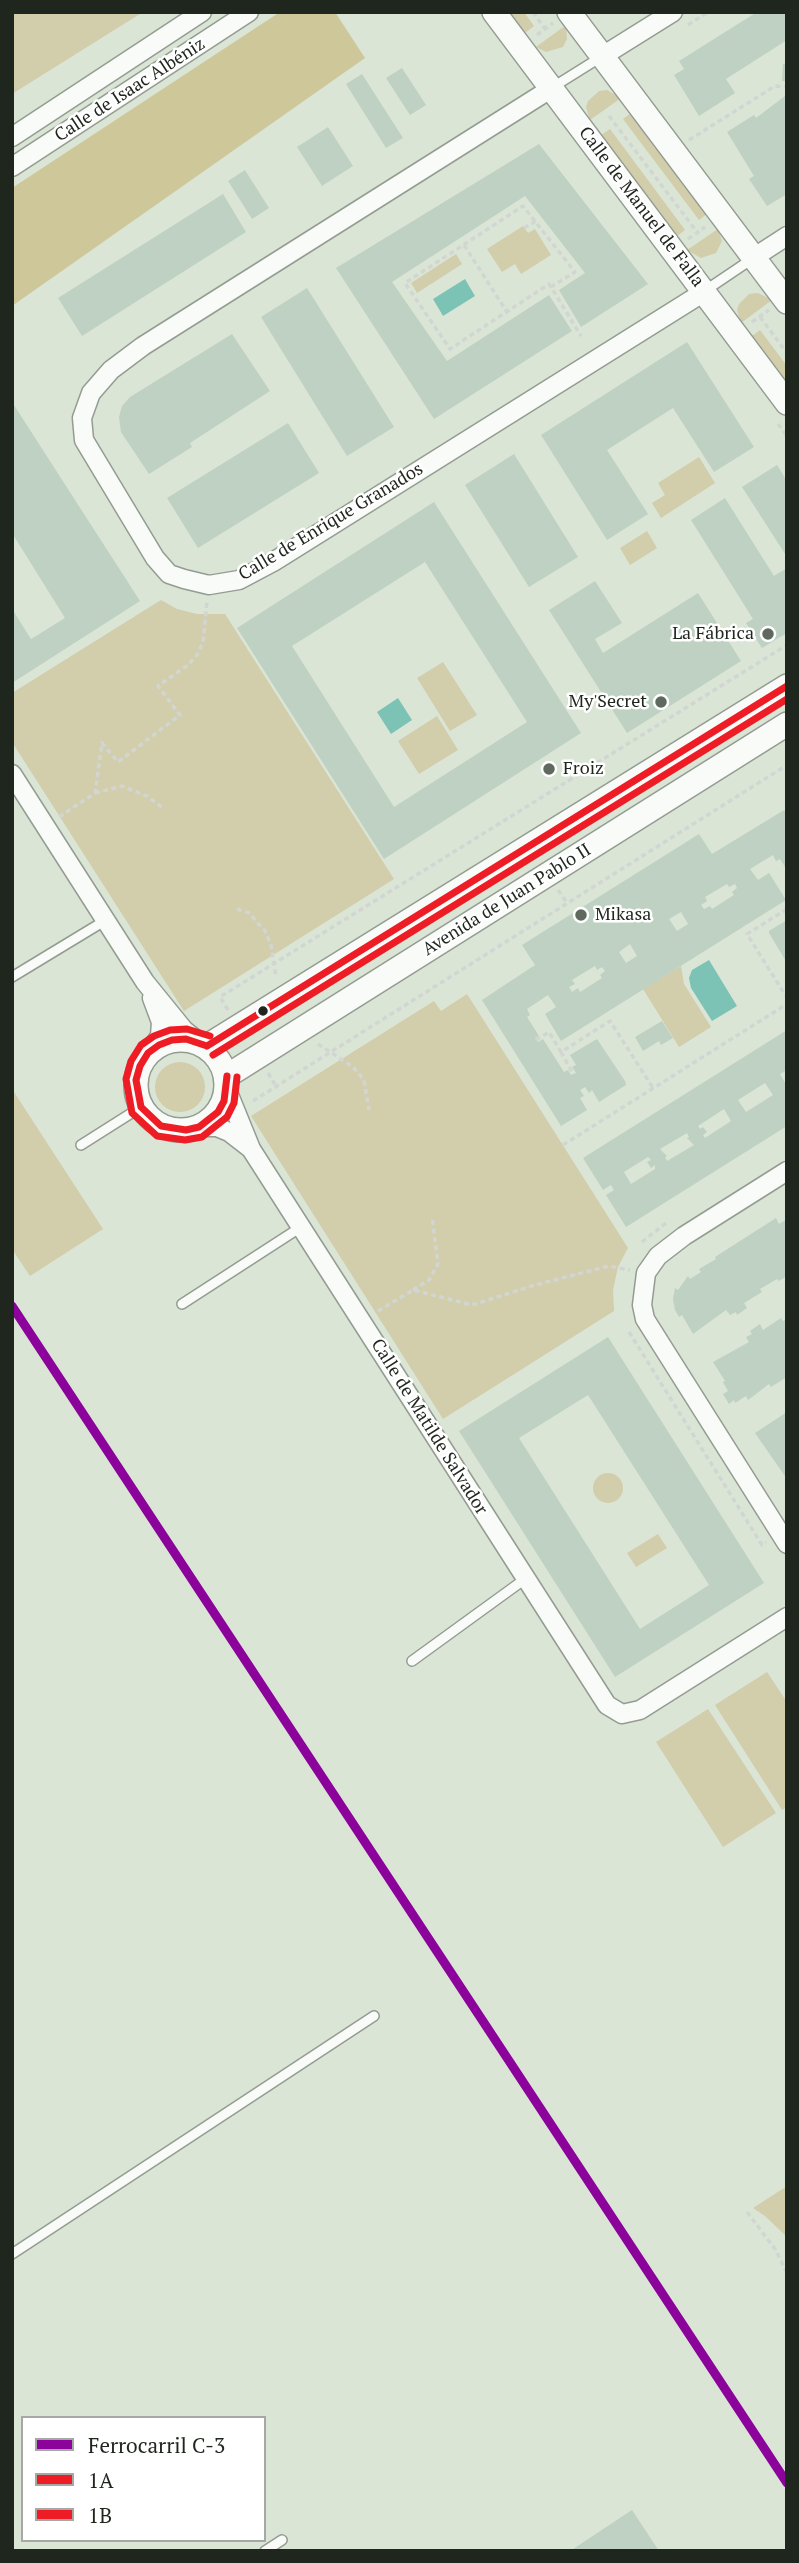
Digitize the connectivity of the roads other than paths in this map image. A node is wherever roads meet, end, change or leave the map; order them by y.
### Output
1 (202, 12) edge
2 (248, 12) edge
3 (494, 12) edge
4 (569, 12) edge
5 (673, 12) edge
6 (601, 57) junction
7 (552, 88) junction
8 (12, 137) edge
9 (12, 167) edge
10 (787, 236) edge
11 (753, 257) junction
12 (704, 292) junction
13 (787, 302) edge
14 (787, 403) edge
15 (787, 686) edge
16 (787, 724) edge
17 (12, 774) edge
18 (106, 920) junction
19 (12, 977) edge
20 (145, 982) junction
21 (203, 1044) junction
22 (148, 1053) junction
23 (227, 1083) junction
24 (141, 1107) junction
25 (199, 1127) junction
26 (81, 1145) dead end
27 (251, 1149) junction
28 (787, 1171) edge
29 (301, 1227) junction
30 (183, 1304) dead end
31 (783, 1539) edge
32 (525, 1579) junction
33 (787, 1618) edge
34 (412, 1661) dead end
35 (374, 2016) dead end
36 (12, 2255) edge
37 (282, 2540) dead end
38 (265, 2551) edge

1 - 8 street, Calle de Isaac Albéniz
2 - 9 street, Calle de Isaac Albéniz
3 - 7 street, Calle de Manuel de Falla
4 - 6 street
5 - 6 street
6 - 7 lane
6 - 11 street
7 - 12 street, Calle de Manuel de Falla
7 - 12 street, Calle de Enrique Granados
10 - 11 street
11 - 12 lane
11 - 13 street
12 - 14 street, Calle de Manuel de Falla
15 - 21 street, Avenida de Juan Pablo II
16 - 23 street, Avenida de Juan Pablo II
17 - 18 street
18 - 19 lane
18 - 20 street
20 - 21 street
20 - 22 street
21 - 22 street
21 - 23 street
22 - 24 street
23 - 25 street
23 - 27 street, Calle de Matilde Salvador
24 - 25 street
24 - 26 lane
25 - 27 street, Calle de Matilde Salvador
27 - 29 street, Calle de Matilde Salvador
28 - 31 street
29 - 30 lane
29 - 32 street, Calle de Matilde Salvador
32 - 33 street, Calle de Matilde Salvador
32 - 34 lane
35 - 36 lane
37 - 38 lane

